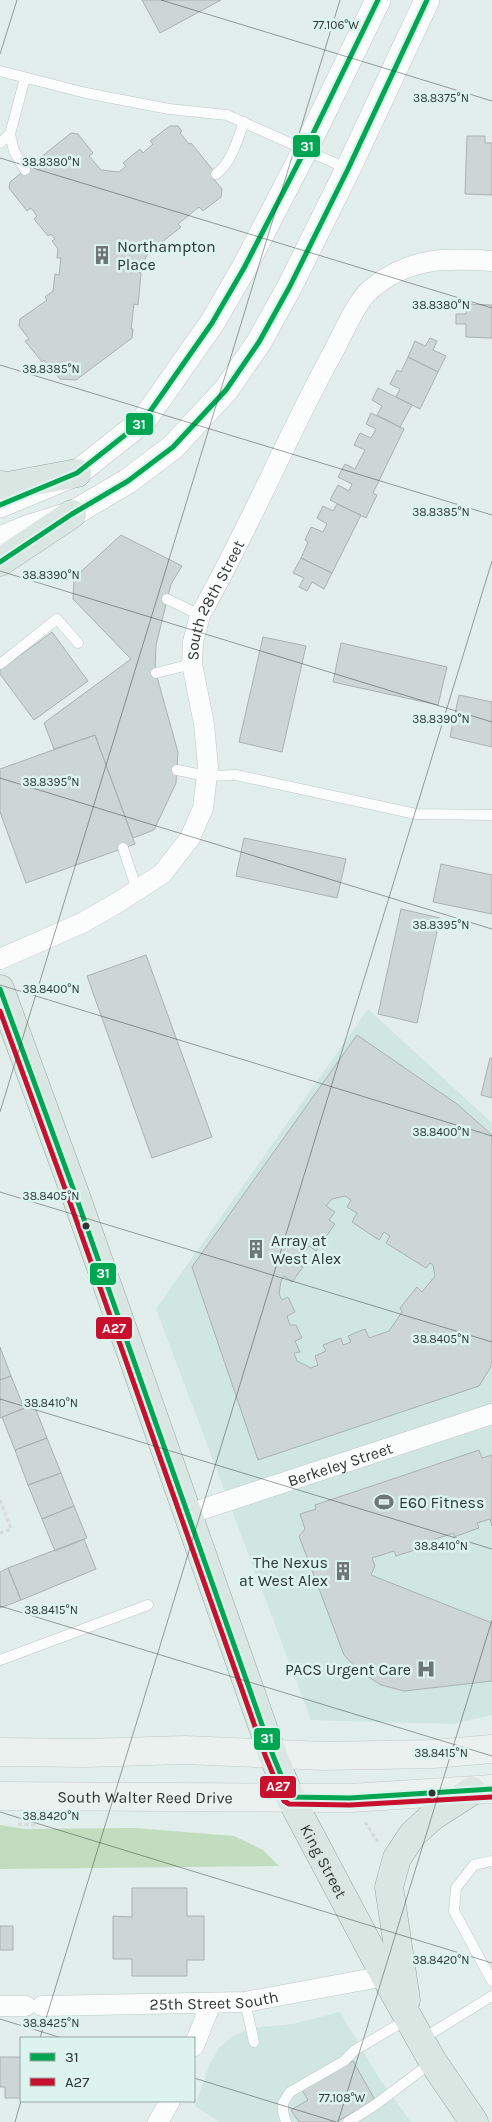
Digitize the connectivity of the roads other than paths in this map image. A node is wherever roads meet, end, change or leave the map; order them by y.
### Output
1 (378, 0) edge
2 (426, 0) edge
3 (0, 71) edge
4 (25, 78) junction
5 (244, 122) junction
6 (10, 134) junction
7 (0, 143) edge
8 (305, 150) junction
9 (348, 169) junction
10 (25, 170) dead end
11 (216, 174) dead end
12 (492, 261) edge
13 (77, 473) junction
14 (0, 485) edge
15 (0, 505) edge
16 (72, 514) junction
17 (0, 539) edge
18 (0, 562) edge
19 (167, 599) dead end
20 (200, 615) junction
21 (78, 643) dead end
22 (0, 664) edge
23 (192, 664) junction
24 (156, 673) dead end
25 (177, 770) dead end
26 (207, 776) junction
27 (492, 815) edge
28 (124, 848) dead end
29 (137, 890) junction
30 (0, 959) edge
31 (0, 988) edge
32 (492, 1414) edge
33 (188, 1514) junction
34 (148, 1605) dead end
35 (0, 1660) edge
36 (492, 1750) edge
37 (0, 1752) edge
38 (272, 1753) junction
39 (482, 1790) edge
40 (0, 1796) edge
41 (290, 1797) junction
42 (492, 1862) edge
43 (385, 1976) junction
44 (492, 1981) edge
45 (492, 1996) edge
46 (245, 2002) junction
47 (211, 2004) junction
48 (0, 2006) edge
49 (421, 2040) junction
50 (254, 2042) dead end
51 (195, 2044) edge
52 (169, 2102) edge
53 (158, 2122) edge
54 (286, 2122) edge
55 (348, 2122) edge
56 (474, 2122) edge

1 - 8 street
2 - 9 street
3 - 4 lane
4 - 5 lane
4 - 6 lane
5 - 8 lane
5 - 11 lane
6 - 7 lane
6 - 10 lane
8 - 9 lane
8 - 13 street
9 - 16 street
12 - 20 street, South 28th Street
13 - 14 main road
13 - 15 street
16 - 17 street
16 - 18 main road
19 - 20 lane
20 - 23 street, South 28th Street
21 - 22 lane
23 - 24 lane
23 - 26 street, South 28th Street
25 - 26 lane
26 - 27 lane
26 - 29 street, South 28th Street
28 - 29 lane
29 - 30 street, South 28th Street
31 - 33 main road, King Street
32 - 33 street, Berkeley Street
33 - 38 main road, King Street
34 - 35 lane
36 - 38 main road
37 - 38 main road
38 - 41 main road, King Street
39 - 41 main road, South Walter Reed Drive
39 - 49 main road
40 - 41 main road, South Walter Reed Drive
41 - 43 main road, King Street
42 - 44 lane
43 - 46 street, 25th Street South
43 - 49 main road, King Street
45 - 49 lane
46 - 47 street, 25th Street South
46 - 50 lane
47 - 48 street, 25th Street South
47 - 51 street
49 - 54 lane
49 - 55 lane
49 - 56 main road, King Street
52 - 53 street

